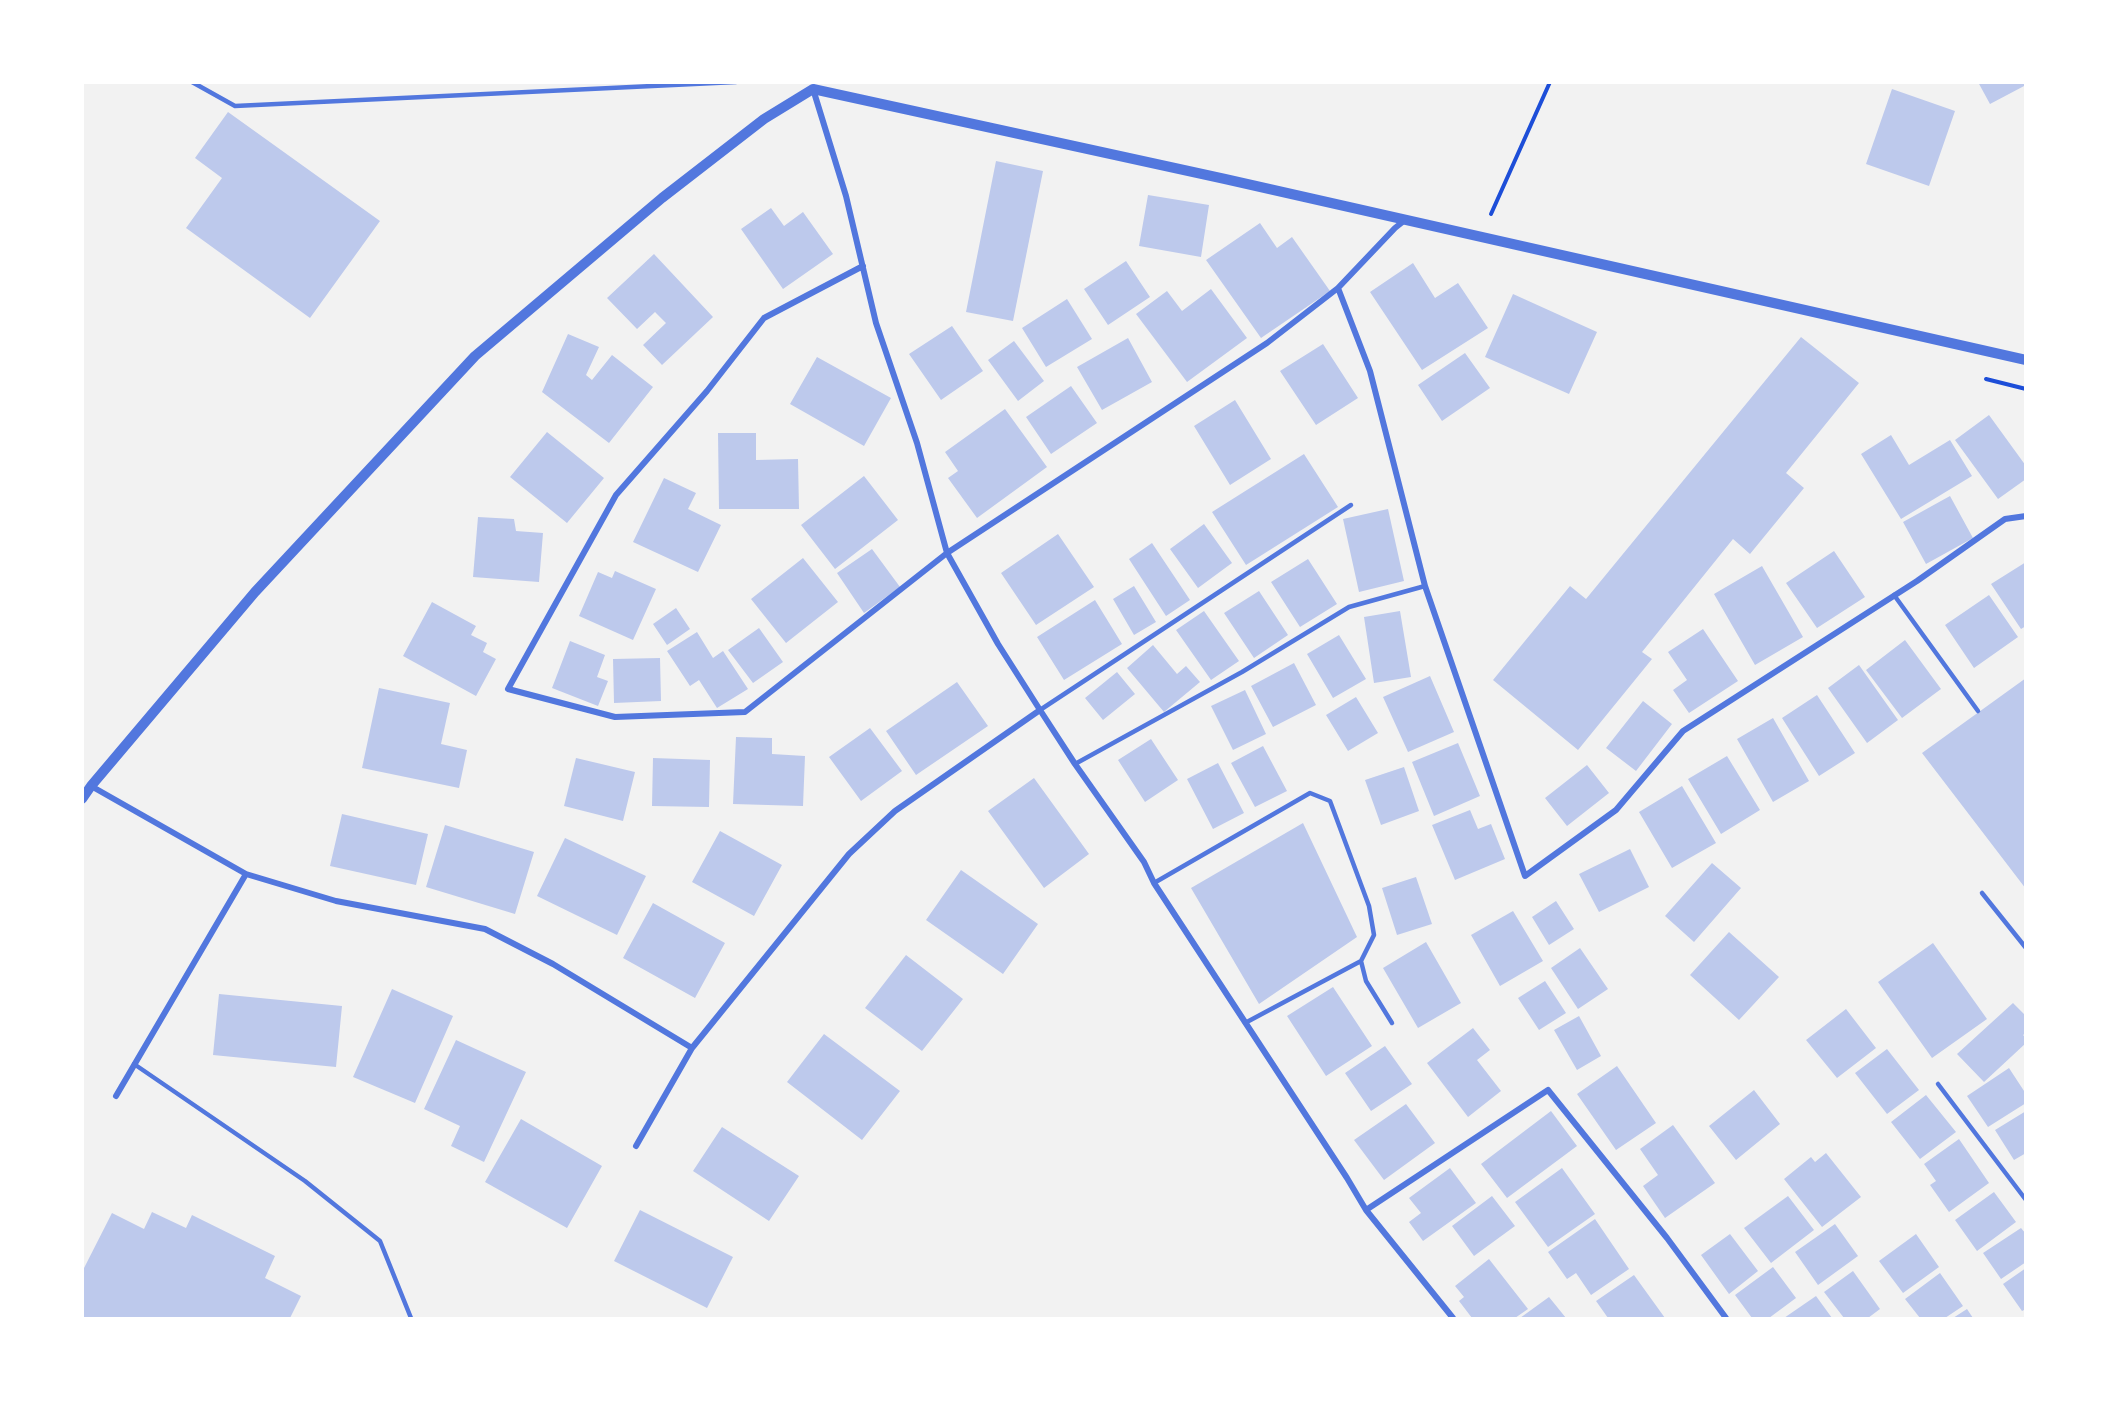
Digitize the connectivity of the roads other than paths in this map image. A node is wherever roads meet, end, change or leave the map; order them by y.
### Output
1 (192, 82) edge
2 (736, 82) edge
3 (812, 86) edge
4 (1405, 219) junction
5 (862, 266) junction
6 (1338, 288) junction
7 (2025, 360) edge
8 (1351, 506) dead end
9 (2025, 516) edge
10 (947, 553) junction
11 (1425, 586) junction
12 (1894, 595) junction
13 (1040, 710) junction
14 (1978, 711) dead end
15 (1075, 764) junction
16 (91, 786) junction
17 (82, 799) edge
18 (246, 874) junction
19 (1154, 883) junction
20 (1982, 893) dead end
21 (2025, 948) edge
22 (1361, 961) junction
23 (1245, 1023) junction
24 (1392, 1023) dead end
25 (692, 1048) junction
26 (134, 1064) junction
27 (1938, 1084) dead end
28 (116, 1095) dead end
29 (636, 1146) dead end
30 (2025, 1200) edge
31 (1366, 1210) junction
32 (411, 1318) edge
33 (1453, 1318) edge
34 (1726, 1318) edge

1 - 2 lane
3 - 4 street
3 - 5 street
3 - 16 street
4 - 6 street
4 - 7 street
5 - 10 street
5 - 10 street
6 - 10 street
6 - 11 street
8 - 13 lane
9 - 12 street
10 - 13 street
11 - 12 street
11 - 15 lane
12 - 14 lane
13 - 15 street
13 - 25 street
15 - 19 street
16 - 17 street
16 - 18 street
18 - 25 street
18 - 26 street
19 - 22 lane
19 - 23 street
20 - 21 lane
22 - 23 lane
22 - 24 lane
23 - 31 street
25 - 29 street
26 - 28 street
26 - 32 lane
27 - 30 lane
31 - 33 street
31 - 34 street

